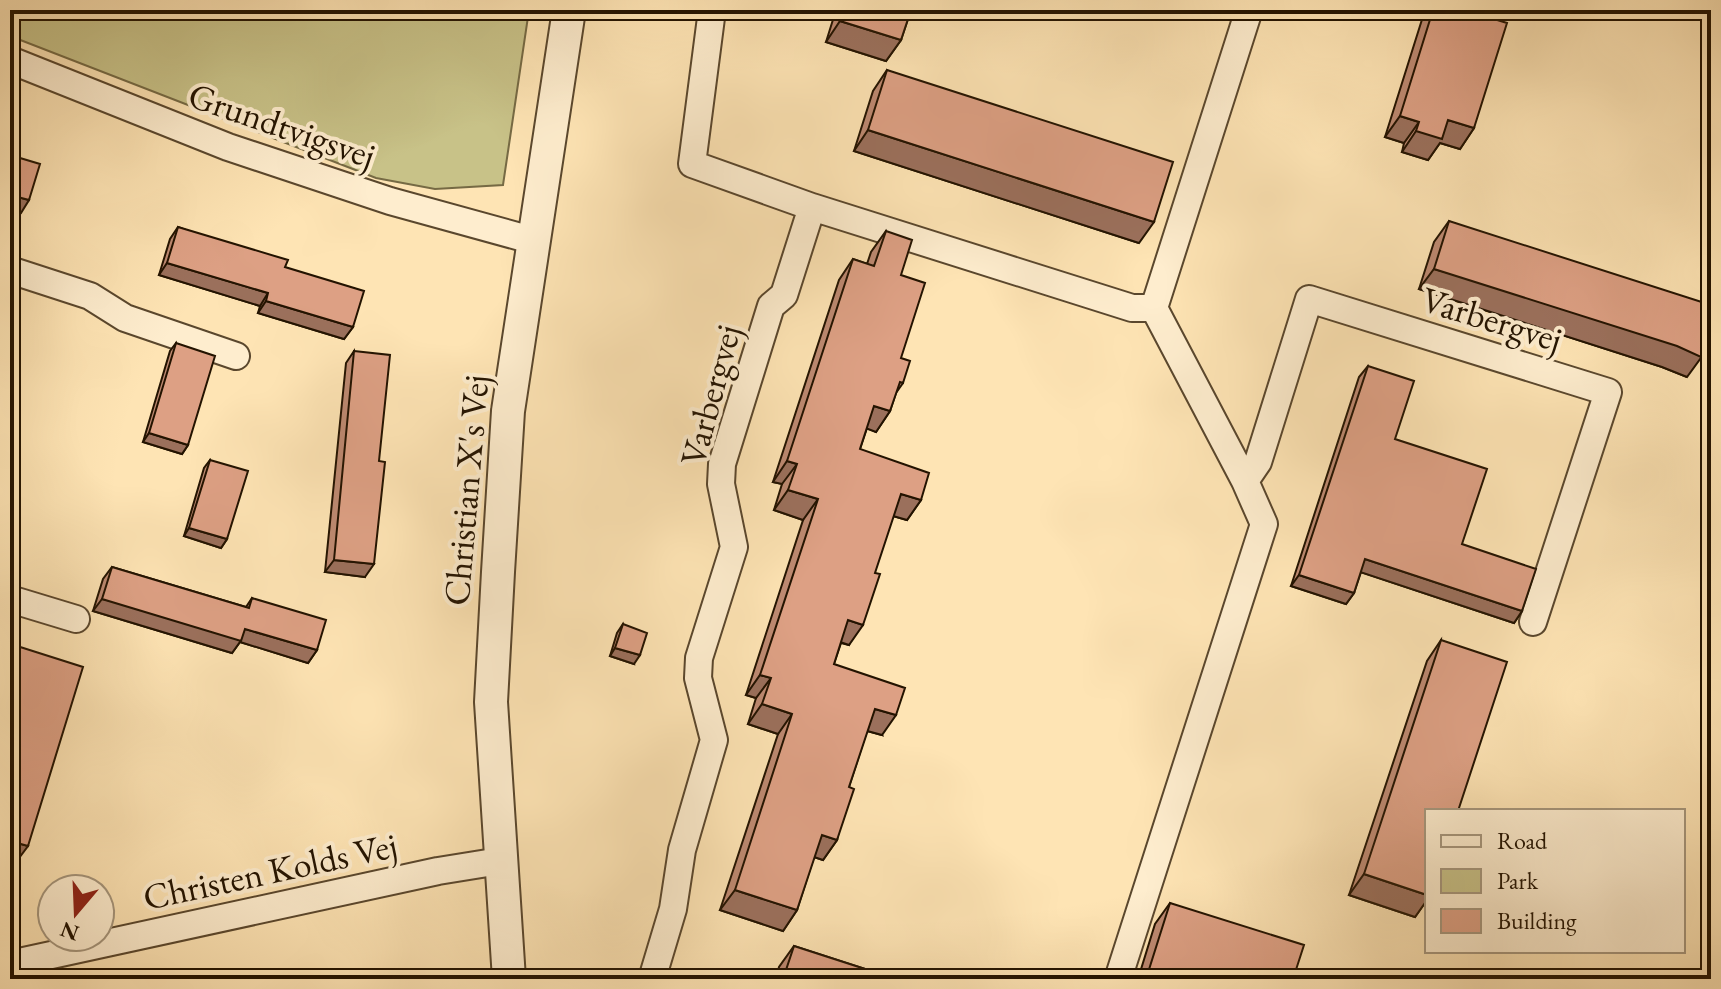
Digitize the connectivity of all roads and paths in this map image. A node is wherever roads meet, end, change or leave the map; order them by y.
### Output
1 (569, 10) edge
2 (712, 10) edge
3 (1249, 10) edge
4 (10, 60) edge
5 (812, 207) junction
6 (535, 241) junction
7 (10, 270) edge
8 (1154, 308) junction
9 (236, 356) dead end
10 (1245, 481) junction
11 (10, 599) edge
12 (76, 619) dead end
13 (1533, 622) dead end
14 (500, 861) junction
15 (10, 964) edge
16 (509, 979) edge
17 (652, 979) edge
18 (1118, 979) edge

1 - 6 street, Christian X's Vej
2 - 5 street
3 - 8 street
4 - 6 street, Grundtvigsvej
5 - 8 street
5 - 17 street, Varbergvej
6 - 14 street, Christian X's Vej
7 - 9 street
8 - 10 street
10 - 13 street, Varbergvej
10 - 18 street
11 - 12 street
14 - 15 street, Christen Kolds Vej
14 - 16 street, Christian X's Vej

